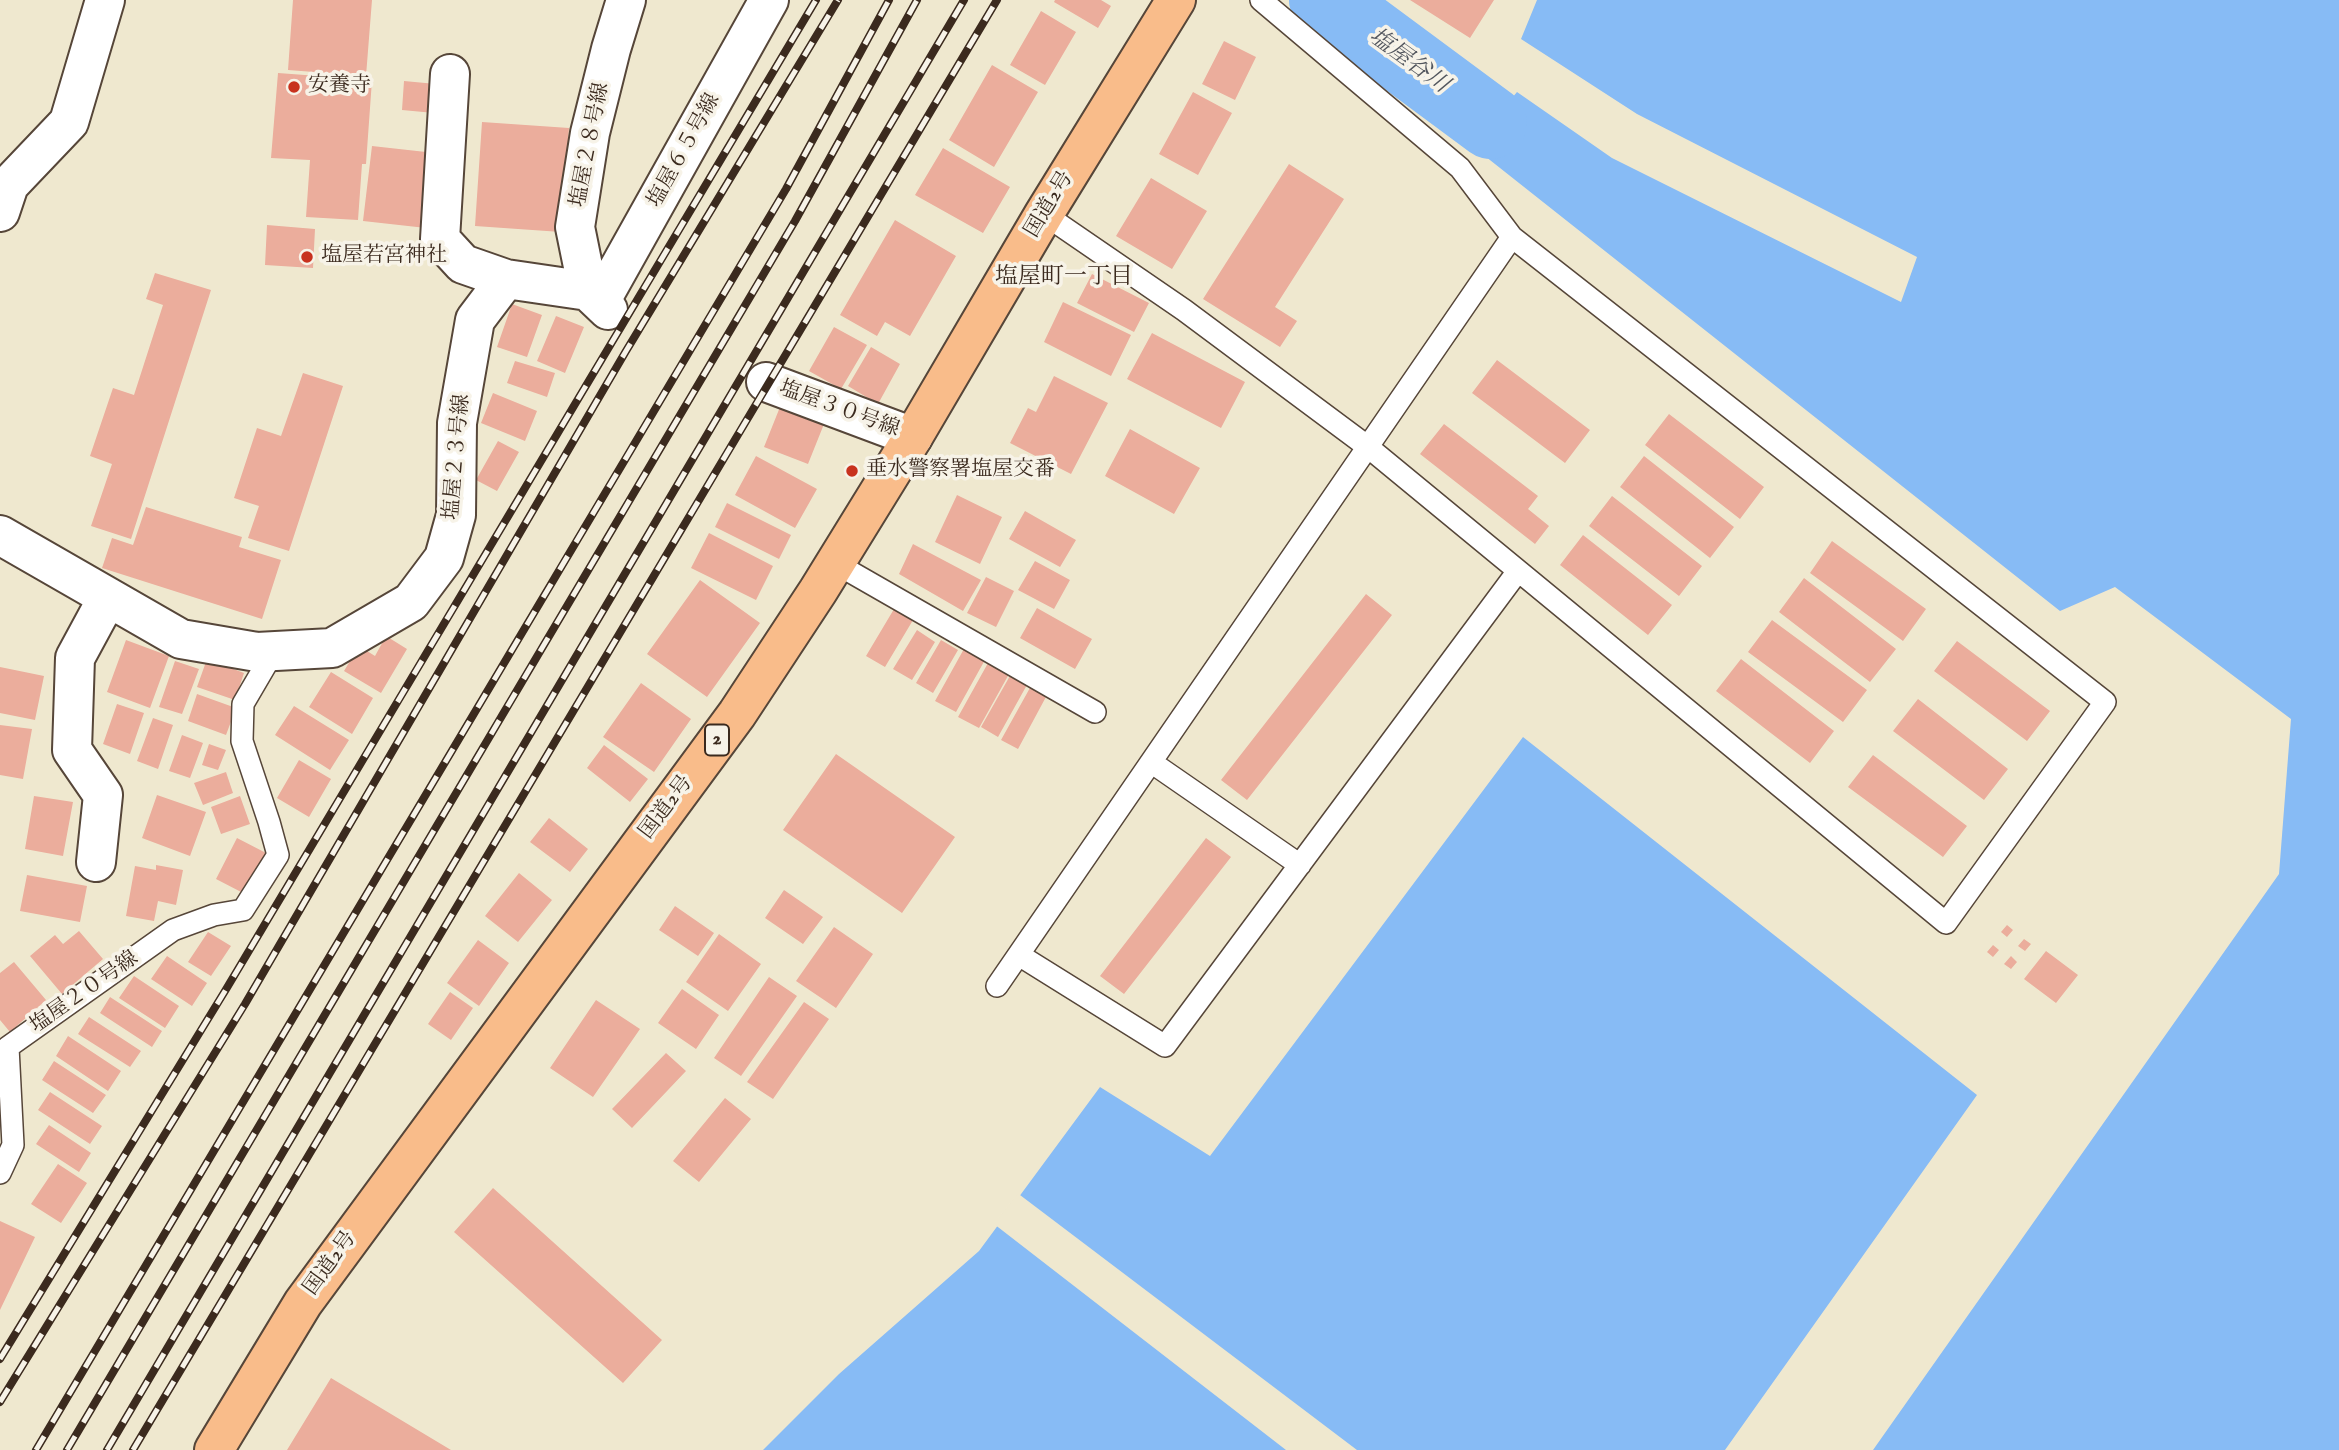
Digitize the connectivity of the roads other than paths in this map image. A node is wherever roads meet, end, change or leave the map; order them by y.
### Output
1 (105, 0) edge
2 (626, 0) edge
3 (769, 0) edge
4 (1176, 0) edge
5 (1261, 0) edge
6 (450, 74) dead end
7 (0, 212) edge
8 (1044, 214) junction
9 (1512, 237) junction
10 (506, 279) junction
11 (599, 301) junction
12 (766, 382) dead end
13 (913, 437) junction
14 (1368, 447) junction
15 (0, 535) edge
16 (835, 562) junction
17 (1518, 571) junction
18 (108, 597) junction
19 (274, 651) junction
20 (1095, 712) dead end
21 (1151, 762) junction
22 (96, 862) dead end
23 (1300, 865) junction
24 (1019, 955) junction
25 (997, 986) dead end
26 (4, 1045) edge
27 (0, 1173) edge
28 (214, 1450) edge

1 - 7 street
2 - 11 street, 塩屋２８号線
3 - 11 street, 塩屋６５号線
4 - 8 highway, 国道2号 / 2
5 - 9 lane
6 - 10 street
8 - 13 highway, 国道2号 / 2
8 - 14 lane
9 - 14 lane
9 - 17 lane
10 - 11 street
10 - 19 street, 塩屋２３号線
12 - 13 street, 塩屋３０号線
13 - 16 highway, 国道2号 / 2
14 - 17 lane
14 - 21 lane
15 - 18 street, 塩屋２３号線
16 - 20 lane
16 - 28 highway, 国道2号 / 2
17 - 23 lane
18 - 19 street, 塩屋２３号線
18 - 22 street
19 - 26 lane, 塩屋２０号線
21 - 23 lane
21 - 24 lane
23 - 24 lane
24 - 25 lane
26 - 27 lane, 塩屋２０号線

